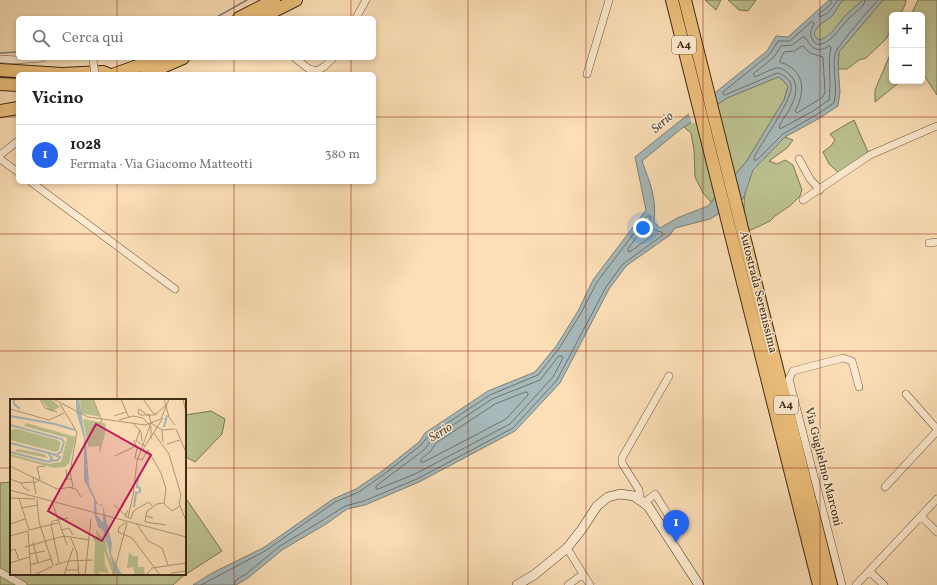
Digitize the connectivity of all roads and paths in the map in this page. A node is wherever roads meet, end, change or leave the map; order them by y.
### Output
1 (274, 0) edge
2 (296, 0) edge
3 (366, 0) edge
4 (609, 0) edge
5 (672, 0) edge
6 (684, 0) edge
7 (243, 16) edge
8 (264, 16) edge
9 (357, 16) edge
10 (0, 59) edge
11 (16, 60) edge
12 (92, 60) edge
13 (154, 60) edge
14 (178, 60) edge
15 (298, 60) edge
16 (307, 60) edge
17 (330, 60) edge
18 (304, 65) junction
19 (0, 70) edge
20 (31, 72) edge
21 (95, 72) edge
22 (120, 72) edge
23 (151, 72) edge
24 (587, 74) dead end
25 (0, 84) edge
26 (16, 85) edge
27 (16, 103) edge
28 (0, 106) edge
29 (16, 108) edge
30 (0, 112) edge
31 (937, 126) edge
32 (16, 143) edge
33 (0, 155) edge
34 (0, 158) edge
35 (798, 159) dead end
36 (16, 170) edge
37 (34, 184) edge
38 (820, 190) junction
39 (803, 200) dead end
40 (937, 242) edge
41 (929, 243) dead end
42 (175, 289) dead end
43 (668, 376) dead end
44 (859, 387) dead end
45 (906, 394) dead end
46 (937, 430) edge
47 (885, 487) dead end
48 (937, 499) edge
49 (642, 501) junction
50 (921, 516) junction
51 (937, 532) edge
52 (667, 535) junction
53 (567, 548) junction
54 (869, 571) junction
55 (0, 572) edge
56 (583, 574) junction
57 (23, 585) edge
58 (518, 585) edge
59 (568, 585) edge
60 (590, 585) edge
61 (699, 585) edge
62 (819, 585) edge
63 (831, 585) edge
64 (842, 585) edge
65 (856, 585) edge
66 (884, 585) edge

1 - 7 highway
2 - 8 highway
3 - 9 street
4 - 24 street
5 - 62 highway, Autostrada Serenissima / A4
6 - 63 highway, Autostrada Serenissima / A4
10 - 11 street
12 - 21 street, bridge
13 - 22 highway
14 - 23 highway
15 - 18 street
16 - 18 street
17 - 18 street
19 - 20 highway
25 - 26 highway
27 - 28 highway
29 - 30 highway
31 - 38 street
32 - 33 street
34 - 36 street
35 - 38 street
37 - 42 street
38 - 39 street
40 - 41 street
43 - 49 street
44 - 64 street, Via Guglielmo Marconi
45 - 46 street
46 - 47 street
48 - 50 street
49 - 52 street
49 - 52 street
49 - 53 street
50 - 51 street
50 - 54 street
52 - 61 street
53 - 56 street
53 - 58 street
54 - 65 street
54 - 66 street
55 - 57 street
56 - 59 street
56 - 60 street

